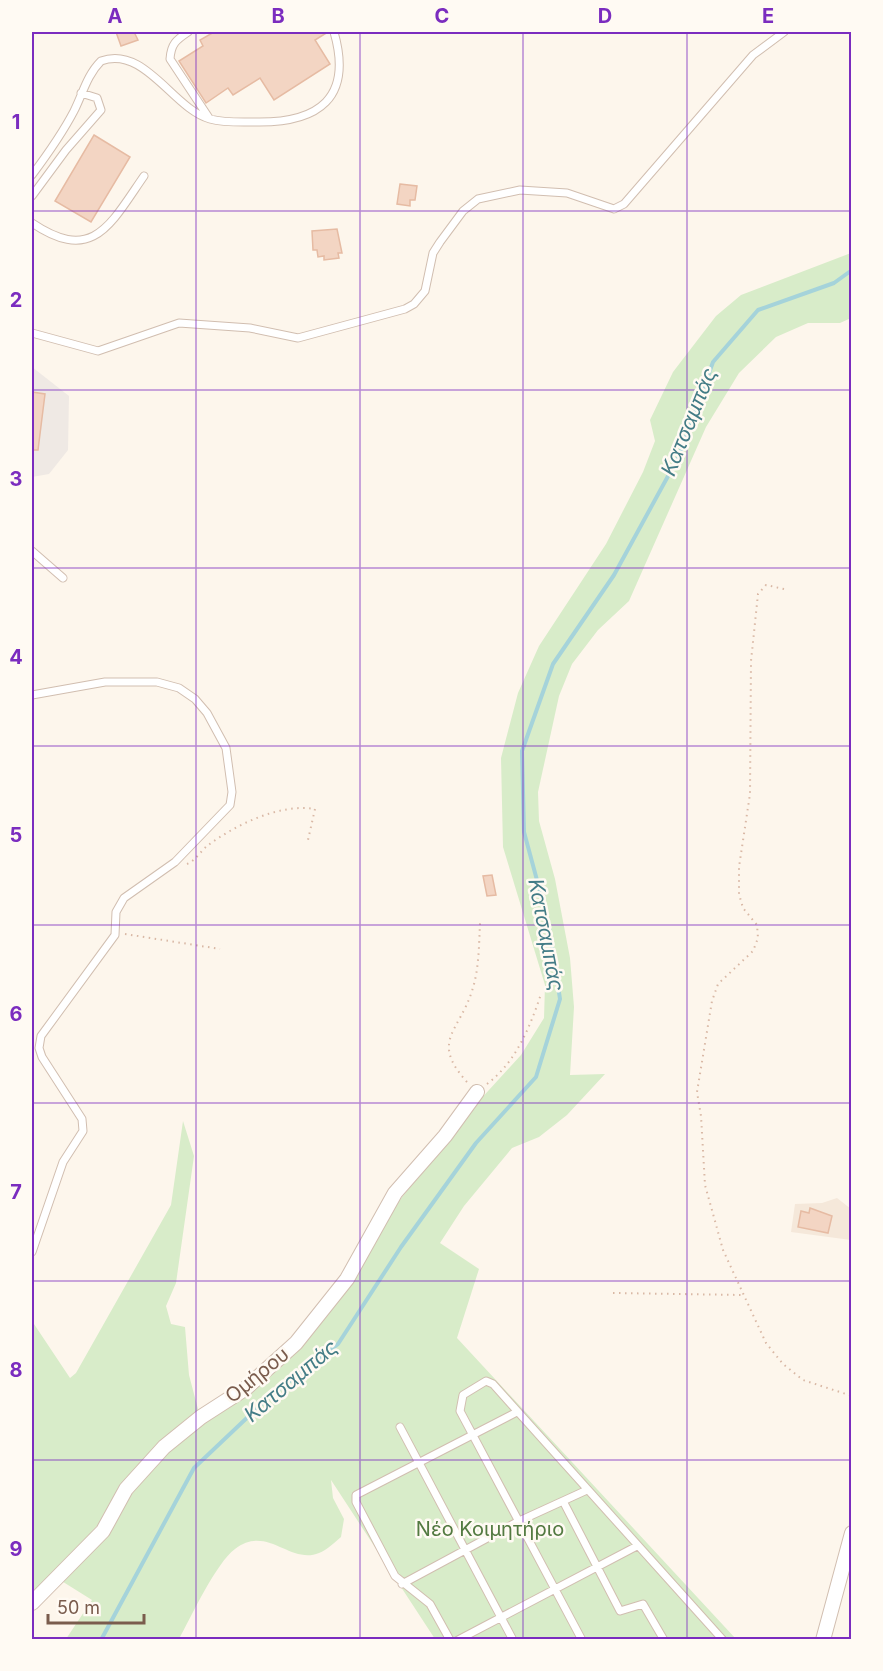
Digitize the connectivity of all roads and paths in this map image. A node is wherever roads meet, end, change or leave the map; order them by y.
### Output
1 (188, 32) edge
2 (334, 32) edge
3 (783, 32) edge
4 (81, 93) junction
5 (209, 118) junction
6 (32, 175) edge
7 (144, 176) dead end
8 (32, 196) edge
9 (32, 223) edge
10 (32, 333) edge
11 (32, 551) edge
12 (63, 578) dead end
13 (784, 589) dead end
14 (32, 695) edge
15 (308, 840) dead end
16 (175, 862) junction
17 (480, 923) dead end
18 (115, 932) junction
19 (219, 949) dead end
20 (541, 994) dead end
21 (477, 1092) junction
22 (32, 1252) edge
23 (613, 1293) dead end
24 (742, 1295) junction
25 (852, 1396) edge
26 (517, 1412) junction
27 (400, 1427) dead end
28 (472, 1434) junction
29 (418, 1462) junction
30 (587, 1490) junction
31 (564, 1501) junction
32 (517, 1522) junction
33 (852, 1533) edge
34 (637, 1546) junction
35 (465, 1550) junction
36 (597, 1567) junction
37 (402, 1584) junction
38 (555, 1590) junction
39 (32, 1604) edge
40 (501, 1617) junction
41 (450, 1640) edge
42 (458, 1640) edge
43 (513, 1640) edge
44 (582, 1640) edge
45 (664, 1640) edge
46 (723, 1640) edge
47 (823, 1640) edge

1 - 5 lane
2 - 5 lane
3 - 10 lane
4 - 5 lane
4 - 6 lane
4 - 8 lane
7 - 9 lane
11 - 12 lane
13 - 24 path
14 - 16 lane
15 - 16 path
16 - 18 lane
17 - 21 path
18 - 19 path
18 - 22 lane
20 - 21 path
21 - 39 street, Ομήρου
23 - 24 path
24 - 25 path
26 - 28 lane
26 - 28 lane
26 - 30 lane
27 - 29 lane
28 - 29 lane
28 - 32 lane
29 - 35 lane
29 - 37 lane
30 - 31 lane
30 - 34 lane
31 - 32 lane
31 - 36 lane
32 - 35 lane
32 - 38 lane
33 - 47 street
34 - 36 lane
34 - 46 lane
35 - 37 lane
35 - 40 lane
36 - 38 lane
36 - 45 lane
37 - 41 lane
38 - 40 lane
38 - 44 lane
40 - 42 lane
40 - 43 lane

